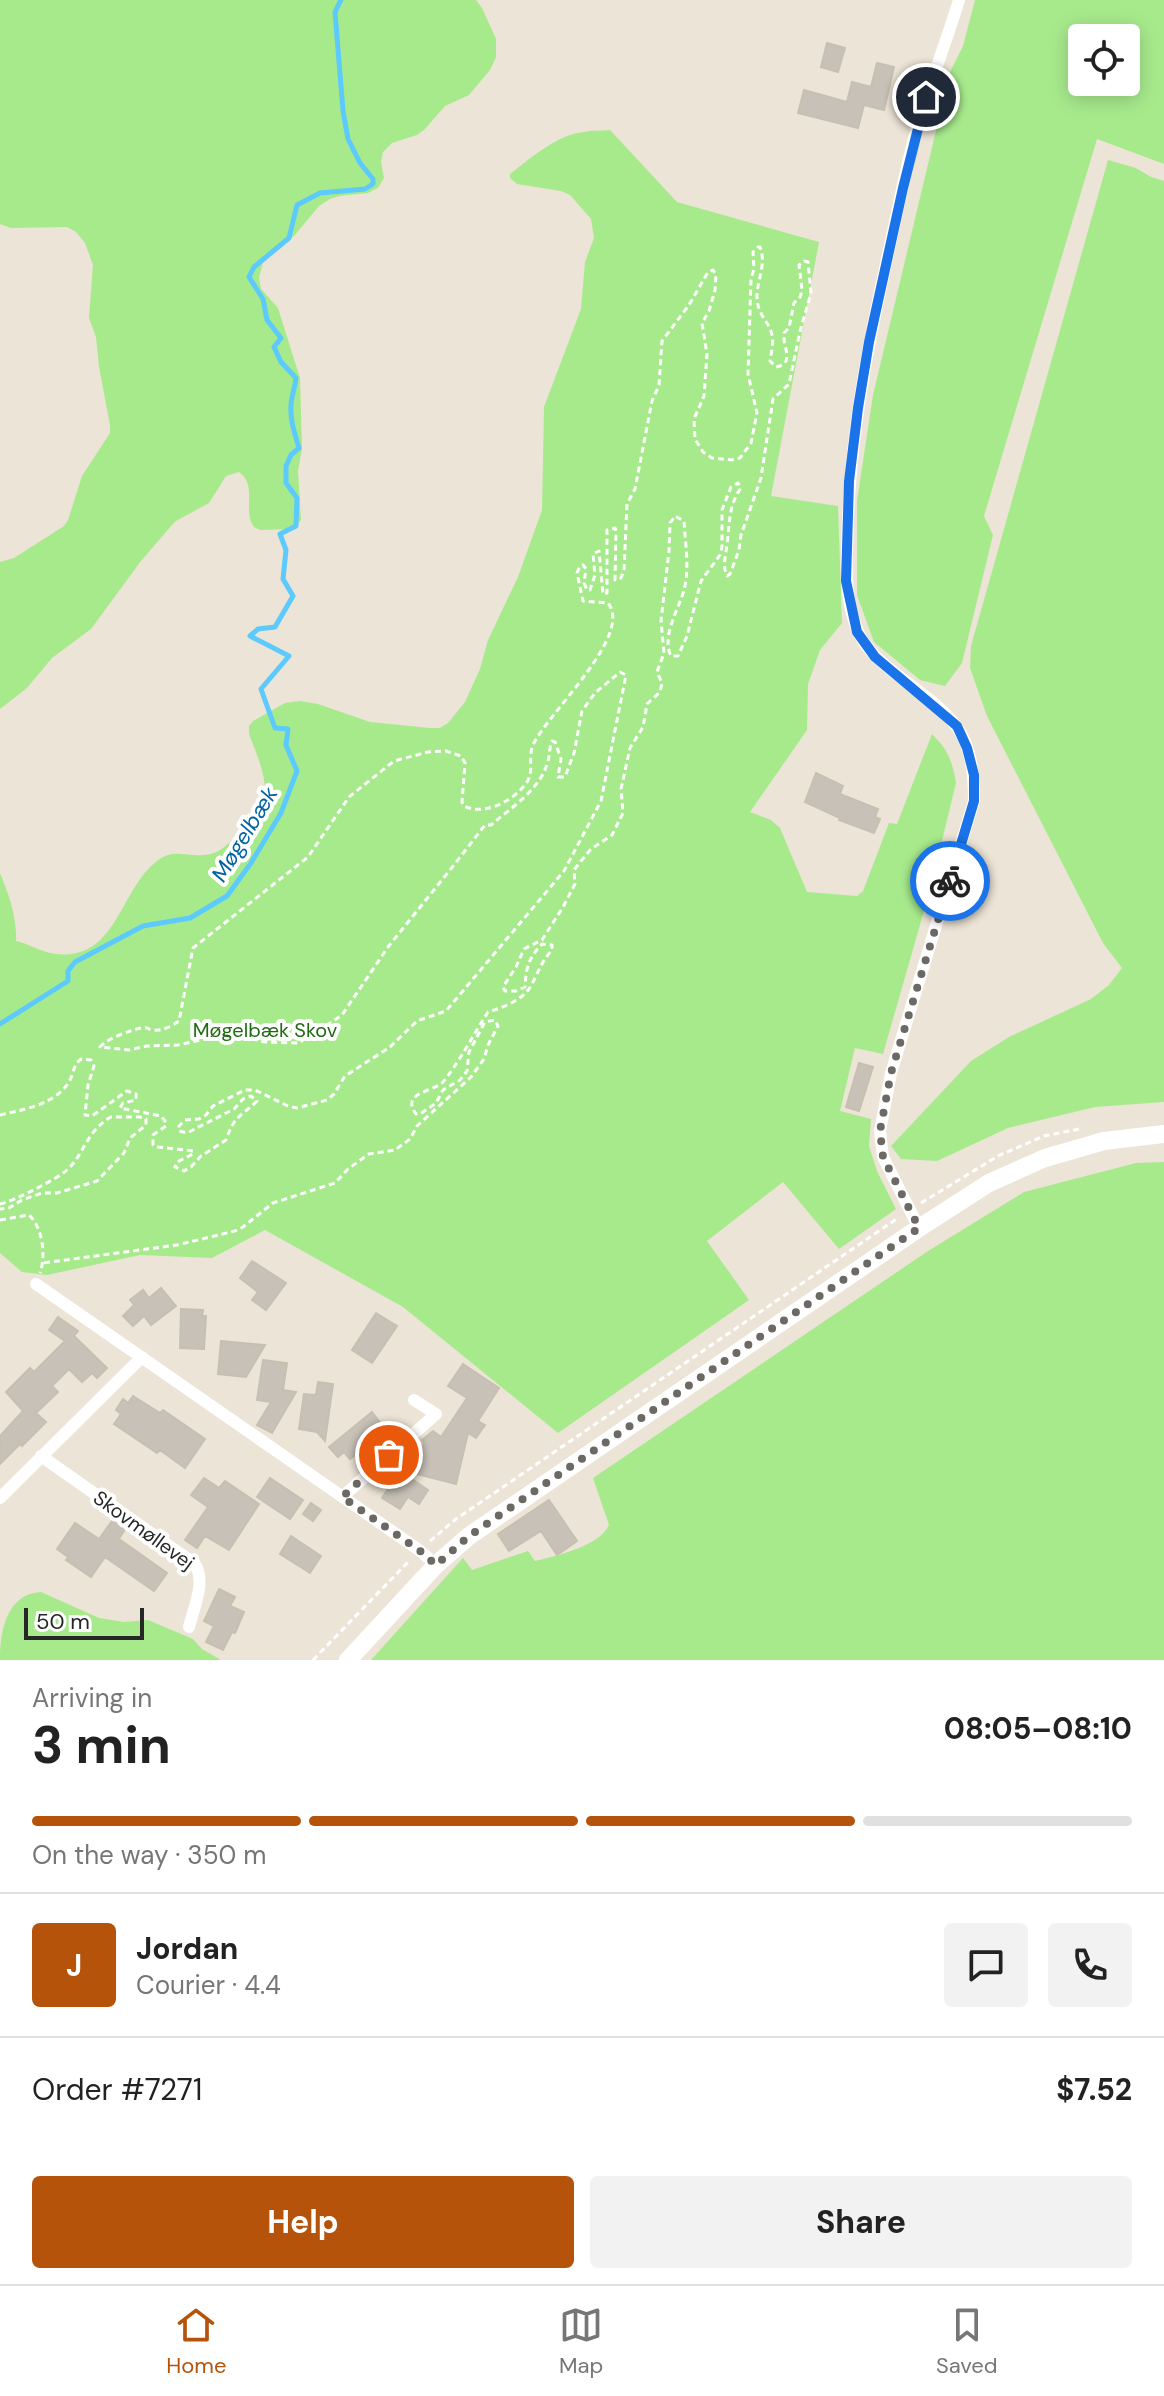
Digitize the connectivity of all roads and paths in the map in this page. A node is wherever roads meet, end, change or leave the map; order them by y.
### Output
1 (959, 0) edge
2 (0, 1115) edge
3 (1164, 1134) edge
4 (0, 1207) edge
5 (0, 1220) edge
6 (919, 1228) junction
7 (36, 1284) dead end
8 (142, 1357) junction
9 (414, 1400) dead end
10 (41, 1456) junction
11 (342, 1497) junction
12 (0, 1498) edge
13 (436, 1565) junction
14 (189, 1627) dead end
15 (348, 1660) edge

1 - 6 street
2 - 5 path
3 - 6 main road
4 - 4 path
6 - 13 main road
7 - 8 street
8 - 10 street
8 - 11 street
9 - 11 street
10 - 12 street
10 - 14 street, Skovmøllevej
11 - 13 street
13 - 15 main road

